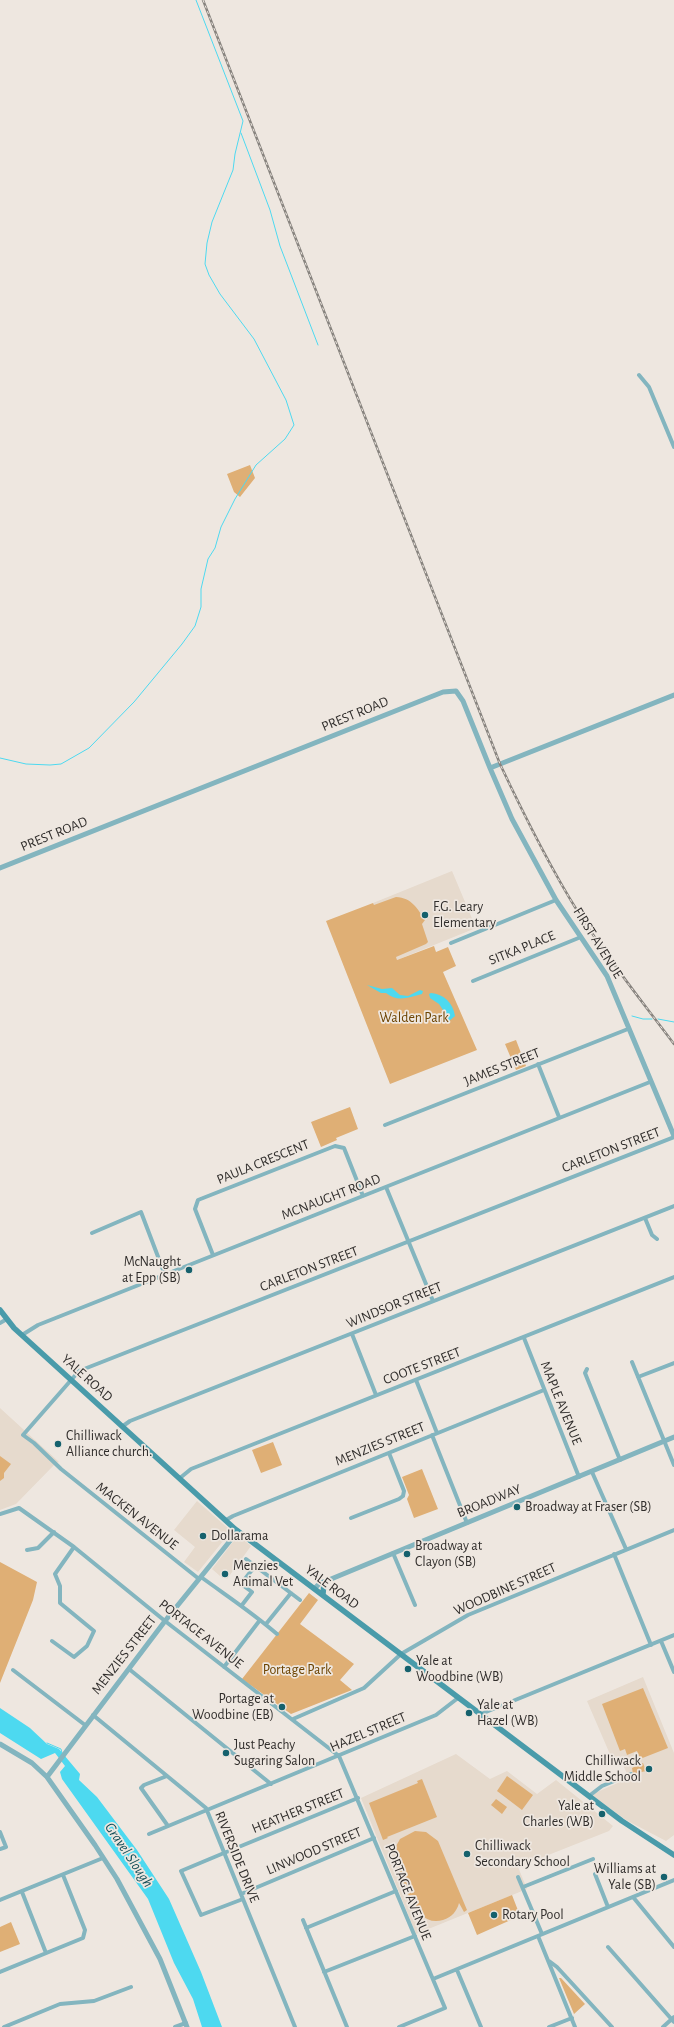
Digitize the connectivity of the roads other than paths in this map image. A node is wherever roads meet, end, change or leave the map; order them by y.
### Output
1 (639, 375) dead end
2 (674, 447) edge
3 (674, 694) edge
4 (490, 768) junction
5 (0, 868) edge
6 (556, 900) junction
7 (581, 937) junction
8 (451, 943) dead end
9 (473, 981) dead end
10 (628, 1029) junction
11 (538, 1064) junction
12 (650, 1082) junction
13 (559, 1118) junction
14 (385, 1125) dead end
15 (674, 1137) edge
16 (386, 1187) junction
17 (363, 1196) junction
18 (674, 1206) edge
19 (645, 1218) junction
20 (92, 1233) dead end
21 (657, 1238) dead end
22 (408, 1242) junction
23 (213, 1255) junction
24 (165, 1275) junction
25 (674, 1277) edge
26 (433, 1301) junction
27 (0, 1310) edge
28 (7, 1319) junction
29 (0, 1323) edge
30 (352, 1334) junction
31 (22, 1335) junction
32 (524, 1338) junction
33 (632, 1362) dead end
34 (674, 1363) edge
35 (587, 1369) dead end
36 (638, 1377) junction
37 (71, 1380) junction
38 (416, 1380) junction
39 (544, 1390) junction
40 (376, 1395) junction
41 (123, 1426) junction
42 (437, 1433) junction
43 (432, 1435) junction
44 (674, 1437) edge
45 (664, 1441) junction
46 (389, 1453) junction
47 (620, 1460) junction
48 (674, 1465) edge
49 (61, 1469) joint
50 (592, 1472) junction
51 (579, 1477) junction
52 (180, 1478) junction
53 (0, 1514) edge
54 (351, 1518) dead end
55 (226, 1520) junction
56 (467, 1523) junction
57 (674, 1530) edge
58 (238, 1531) junction
59 (54, 1532) junction
60 (74, 1547) junction
61 (626, 1549) junction
62 (27, 1550) dead end
63 (393, 1553) junction
64 (614, 1554) junction
65 (246, 1559) dead end
66 (255, 1566) junction
67 (200, 1578) junction
68 (324, 1582) junction
69 (315, 1588) junction
70 (291, 1593) junction
71 (323, 1594) junction
72 (300, 1600) dead end
73 (242, 1605) junction
74 (415, 1605) dead end
75 (260, 1620) junction
76 (166, 1621) junction
77 (266, 1624) junction
78 (277, 1634) dead end
79 (674, 1635) edge
80 (52, 1641) dead end
81 (661, 1641) junction
82 (651, 1645) junction
83 (401, 1654) junction
84 (224, 1667) junction
85 (128, 1669) junction
86 (13, 1670) dead end
87 (674, 1672) edge
88 (458, 1698) junction
89 (481, 1714) junction
90 (93, 1715) junction
91 (292, 1719) junction
92 (85, 1725) junction
93 (0, 1744) edge
94 (339, 1756) junction
95 (631, 1774) dead end
96 (167, 1776) junction
97 (47, 1778) junction
98 (271, 1784) junction
99 (589, 1796) junction
100 (358, 1798) junction
101 (207, 1810) junction
102 (168, 1826) junction
103 (0, 1832) edge
104 (149, 1834) dead end
105 (374, 1838) junction
106 (0, 1849) edge
107 (224, 1853) junction
108 (674, 1855) edge
109 (103, 1858) junction
110 (593, 1859) dead end
111 (595, 1874) dead end
112 (63, 1875) junction
113 (518, 1877) dead end
114 (674, 1880) edge
115 (523, 1888) junction
116 (396, 1891) junction
117 (22, 1892) junction
118 (241, 1894) junction
119 (633, 1897) junction
120 (243, 1899) junction
121 (0, 1900) edge
122 (608, 1907) junction
123 (303, 1920) dead end
124 (306, 1928) junction
125 (540, 1935) junction
126 (415, 1936) junction
127 (674, 1946) edge
128 (608, 1947) dead end
129 (46, 1953) junction
130 (548, 1960) junction
131 (457, 1970) junction
132 (0, 1972) edge
133 (324, 1972) junction
134 (432, 1979) junction
135 (131, 1987) dead end
136 (572, 2018) junction
137 (673, 2019) edge
138 (186, 2025) edge
139 (4, 2027) edge
140 (175, 2027) edge
141 (295, 2027) edge
142 (346, 2027) edge
143 (399, 2027) edge
144 (481, 2027) edge
145 (549, 2027) edge
146 (575, 2027) edge
147 (612, 2027) edge
148 (663, 2027) edge

1 - 2 street
3 - 4 street
4 - 5 street, PREST ROAD
4 - 6 street, FIRST AVENUE
6 - 7 street, FIRST AVENUE
6 - 8 street
7 - 9 street, SITKA PLACE
7 - 10 street, FIRST AVENUE
10 - 11 street, JAMES STREET
10 - 12 street, FIRST AVENUE
11 - 13 street
11 - 14 street, JAMES STREET
12 - 13 street, MCNAUGHT ROAD
12 - 15 street, FIRST AVENUE
13 - 16 street, MCNAUGHT ROAD
15 - 22 street, CARLETON STREET
16 - 17 street, MCNAUGHT ROAD
16 - 22 street
17 - 23 street, MCNAUGHT ROAD
17 - 23 street, PAULA CRESCENT
18 - 19 street, WINDSOR STREET
19 - 21 street
19 - 26 street, WINDSOR STREET
20 - 24 street
22 - 26 street
22 - 37 street, CARLETON STREET
23 - 24 street, MCNAUGHT ROAD
24 - 31 street, MCNAUGHT ROAD
25 - 32 street, COOTE STREET
26 - 30 street, WINDSOR STREET
27 - 28 main road, YALE ROAD
28 - 29 street
28 - 31 main road, YALE ROAD
30 - 40 street
30 - 41 street, WINDSOR STREET
31 - 37 main road, YALE ROAD
32 - 38 street, COOTE STREET
32 - 39 street, MAPLE AVENUE
33 - 36 street
34 - 36 street
35 - 47 street
36 - 45 street
37 - 41 main road, YALE ROAD
37 - 49 street, CARLETON STREET
38 - 40 street, COOTE STREET
38 - 42 street
39 - 42 street, MENZIES STREET
39 - 51 street, MAPLE AVENUE
40 - 52 street, COOTE STREET
41 - 52 main road, YALE ROAD
42 - 43 street, MENZIES STREET
43 - 46 street, MENZIES STREET
43 - 56 street
44 - 45 street, BROADWAY
45 - 47 street, BROADWAY
45 - 48 street
46 - 54 street
46 - 55 street, MENZIES STREET
47 - 50 street, BROADWAY
49 - 67 street, MACKEN AVENUE
50 - 51 street, BROADWAY
50 - 61 street
51 - 56 street, BROADWAY
52 - 55 main road, YALE ROAD
53 - 59 street, PORTAGE AVENUE
55 - 58 main road, YALE ROAD
56 - 63 street, BROADWAY
57 - 61 street, WOODBINE STREET
58 - 67 street, MENZIES STREET
58 - 69 main road, YALE ROAD
59 - 60 street, PORTAGE AVENUE
59 - 62 street
60 - 76 street, PORTAGE AVENUE
60 - 80 street
61 - 64 street, WOODBINE STREET
63 - 68 street, BROADWAY
63 - 74 street
64 - 82 street
64 - 83 street, WOODBINE STREET
65 - 66 street
66 - 70 street
66 - 73 street
67 - 73 street, MACKEN AVENUE
67 - 76 street, MENZIES STREET
68 - 69 street, BROADWAY
68 - 71 main road
69 - 71 main road, YALE ROAD
70 - 72 street
70 - 77 street
71 - 83 main road, YALE ROAD
73 - 75 street, MACKEN AVENUE
75 - 77 street, MACKEN AVENUE
75 - 84 street
76 - 84 street, PORTAGE AVENUE
76 - 85 street, MENZIES STREET
77 - 78 street, MACKEN AVENUE
79 - 81 street
81 - 82 street
81 - 87 street
82 - 89 street
83 - 88 main road, YALE ROAD
83 - 91 street, WOODBINE STREET
84 - 91 street, PORTAGE AVENUE
85 - 90 street, MENZIES STREET
85 - 98 street
86 - 92 street
88 - 89 main road, YALE ROAD
88 - 94 street, HAZEL STREET
89 - 99 main road, YALE ROAD
90 - 92 street, MENZIES STREET
90 - 96 street, RIVERSIDE DRIVE
91 - 94 street, PORTAGE AVENUE
92 - 97 street, MENZIES STREET
93 - 97 street
94 - 98 street, HAZEL STREET
94 - 100 street, PORTAGE AVENUE
95 - 99 street
96 - 101 street, RIVERSIDE DRIVE
96 - 102 street
97 - 109 street
98 - 101 street, HAZEL STREET
99 - 108 main road, YALE ROAD
100 - 105 street, PORTAGE AVENUE
100 - 107 street, HEATHER STREET
101 - 102 street, HAZEL STREET
101 - 107 street, RIVERSIDE DRIVE
102 - 104 street, HAZEL STREET
103 - 106 street
105 - 116 street, PORTAGE AVENUE
105 - 118 street, LINWOOD STREET
107 - 118 street, RIVERSIDE DRIVE
107 - 120 street, HEATHER STREET
109 - 112 street
109 - 138 street
110 - 115 street
111 - 122 street
112 - 117 street
112 - 129 street
113 - 115 street
114 - 119 street
115 - 125 street
116 - 124 street
116 - 126 street, PORTAGE AVENUE
117 - 121 street
117 - 129 street
118 - 120 street, RIVERSIDE DRIVE
119 - 122 street
119 - 127 street
120 - 141 street, RIVERSIDE DRIVE
122 - 125 street
123 - 124 street
124 - 133 street
125 - 130 street
125 - 131 street
126 - 133 street
126 - 134 street, PORTAGE AVENUE
128 - 137 street
129 - 132 street
130 - 136 street
130 - 147 street
131 - 134 street
131 - 144 street
133 - 142 street
134 - 143 street, PORTAGE AVENUE
135 - 139 street
136 - 145 street
136 - 146 street
137 - 148 street
138 - 140 street

